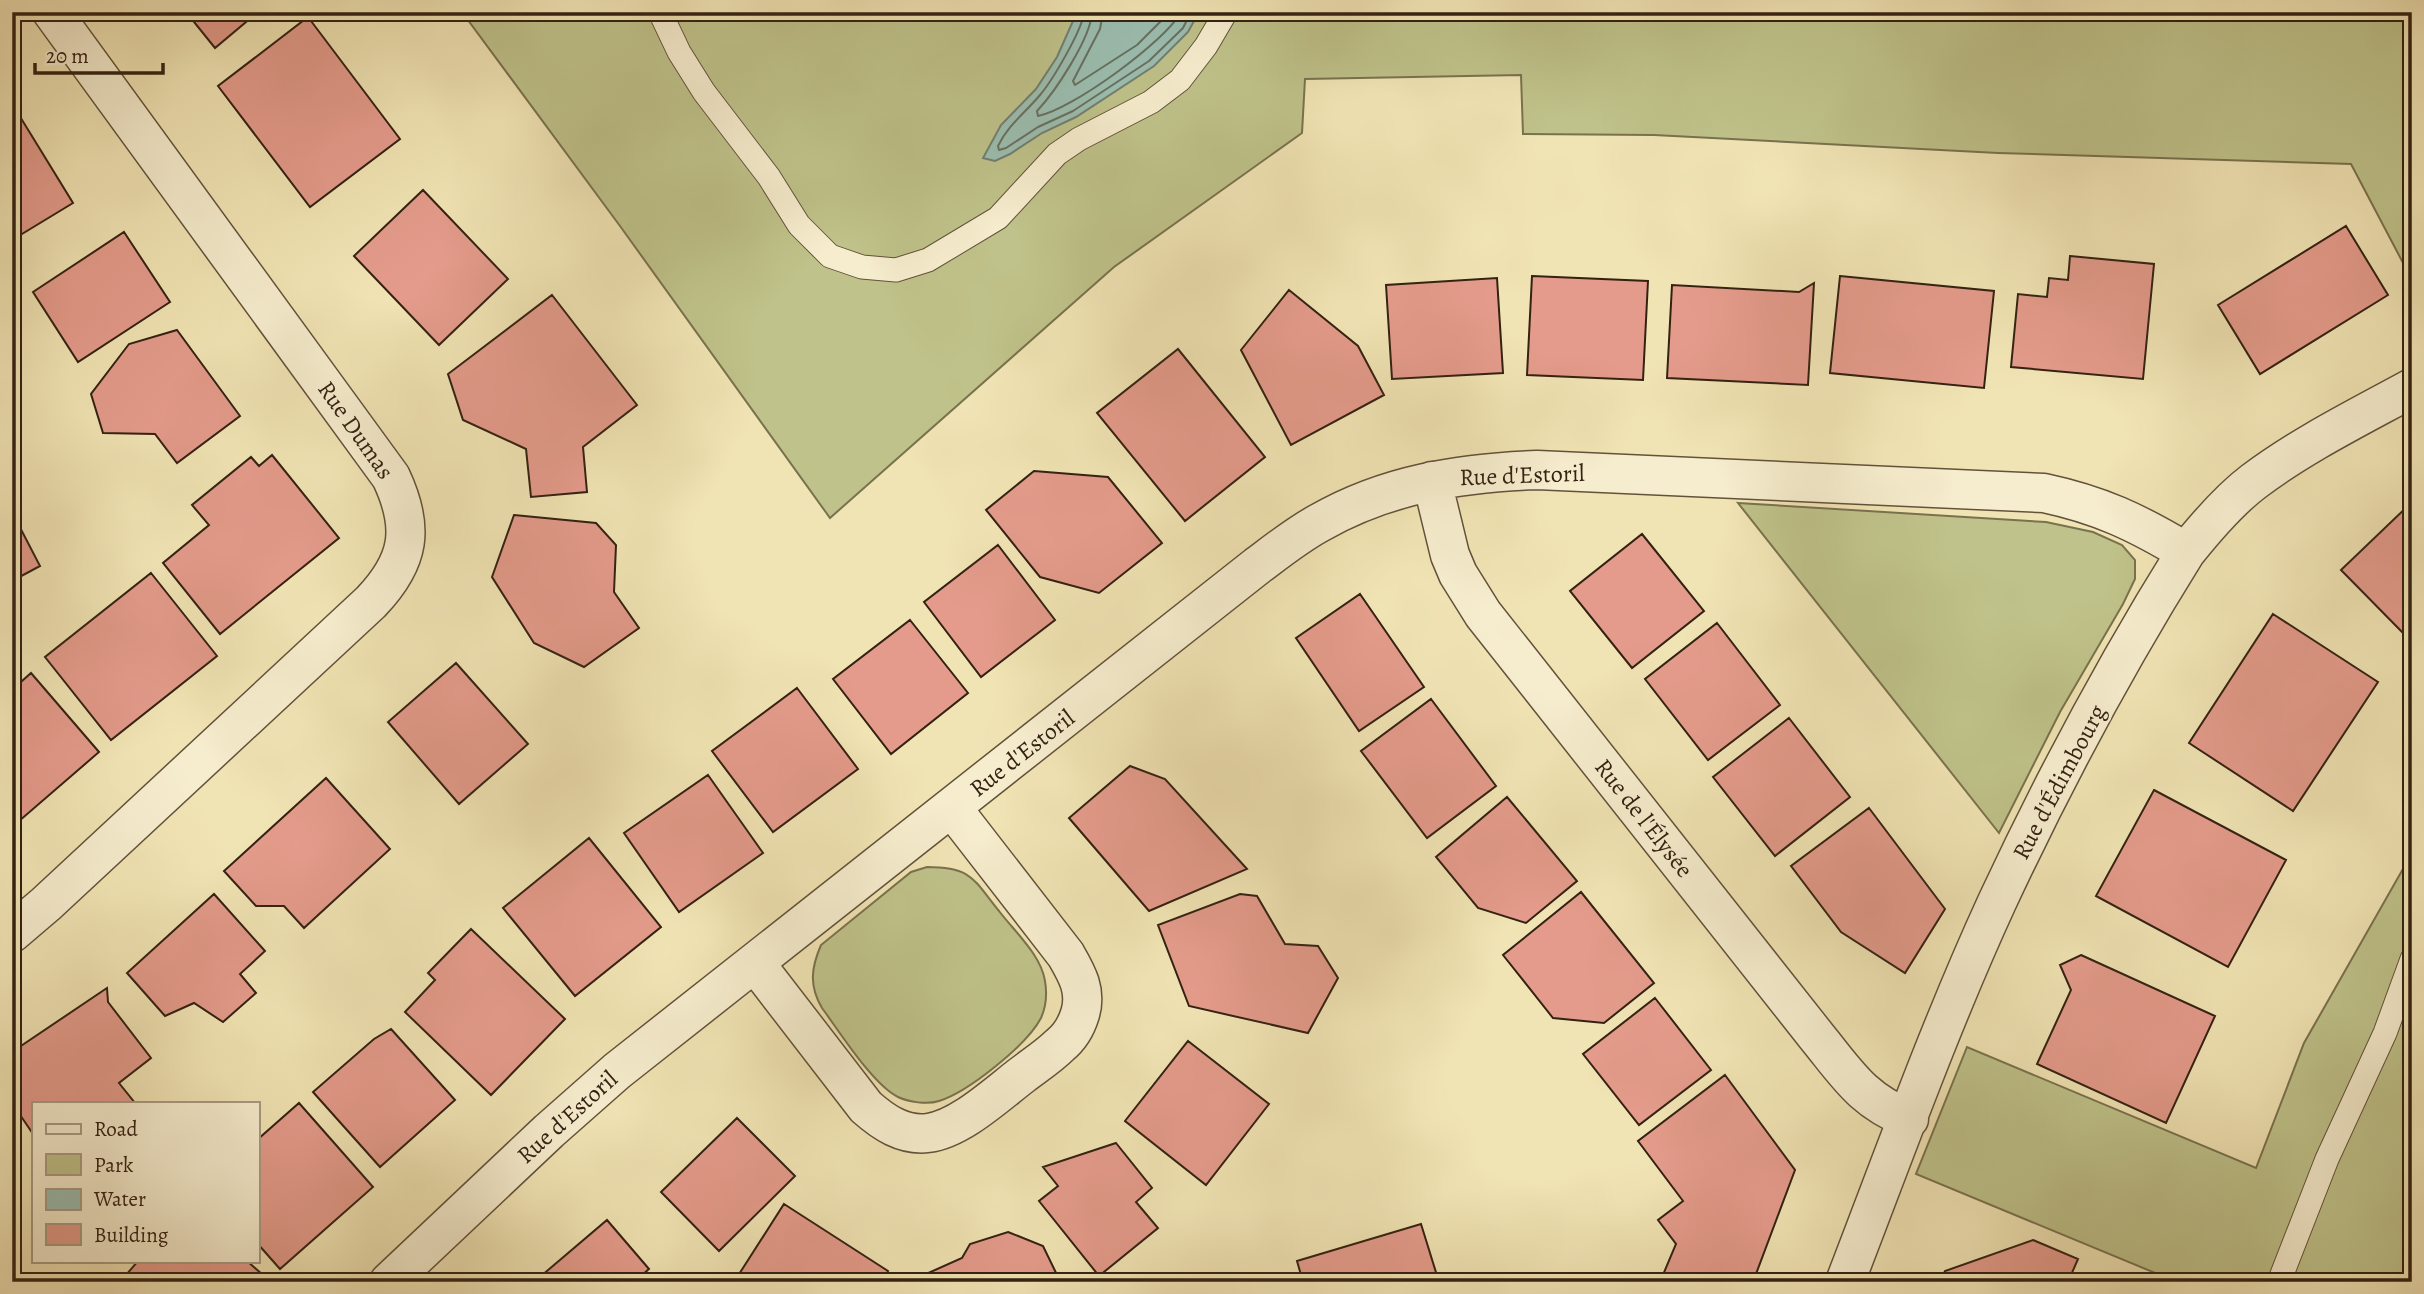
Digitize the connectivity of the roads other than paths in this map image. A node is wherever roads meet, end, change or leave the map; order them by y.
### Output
1 (52, 12) edge
2 (660, 12) edge
3 (1226, 12) edge
4 (2412, 388) edge
5 (1432, 481) junction
6 (2186, 552) junction
7 (952, 808) junction
8 (12, 933) edge
9 (2412, 959) edge
10 (755, 963) junction
11 (1909, 1118) junction
12 (389, 1282) edge
13 (1845, 1282) edge
14 (2278, 1282) edge

1 - 8 street, Rue Dumas
2 - 3 lane
4 - 6 street, Rue d'Édimbourg
5 - 6 street, Rue d'Estoril
5 - 7 street, Rue d'Estoril
5 - 11 street, Rue de l'Élysée
6 - 11 street, Rue d'Édimbourg
7 - 10 street, Rue d'Estoril
7 - 10 street, Rue d'Estoril
9 - 14 lane
10 - 12 street, Rue d'Estoril
11 - 13 street, Rue d'Édimbourg

